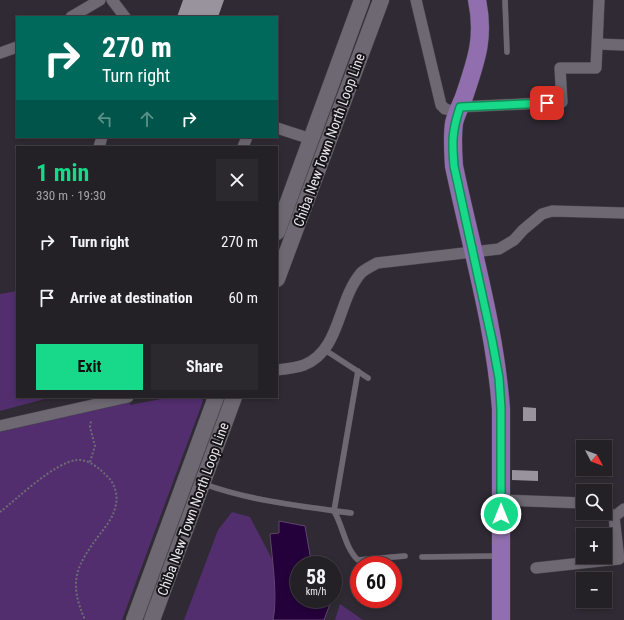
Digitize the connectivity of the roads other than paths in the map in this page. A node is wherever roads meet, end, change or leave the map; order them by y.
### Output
1 (100, 0) edge
2 (112, 0) edge
3 (362, 0) edge
4 (381, 0) edge
5 (478, 0) edge
6 (505, 0) edge
7 (599, 0) edge
8 (417, 2) edge
9 (73, 16) edge
10 (124, 16) edge
11 (597, 44) junction
12 (624, 45) edge
13 (16, 47) edge
14 (507, 52) dead end
15 (0, 53) edge
16 (459, 109) junction
17 (278, 128) edge
18 (311, 139) junction
19 (624, 213) edge
20 (278, 229) edge
21 (282, 251) edge
22 (473, 252) junction
23 (278, 273) edge
24 (325, 350) junction
25 (278, 370) edge
26 (358, 371) junction
27 (368, 378) dead end
28 (124, 398) edge
29 (216, 398) edge
30 (234, 398) edge
31 (0, 426) edge
32 (202, 483) junction
33 (501, 500) junction
34 (576, 503) edge
35 (624, 509) edge
36 (334, 511) junction
37 (350, 513) dead end
38 (614, 517) joint
39 (405, 556) dead end
40 (501, 556) junction
41 (422, 557) dead end
42 (536, 568) dead end
43 (134, 620) edge
44 (152, 620) edge
45 (501, 620) edge

1 - 9 street
2 - 10 street
3 - 18 main road, Chiba New Town North Loop Line
4 - 21 main road, Chiba New Town North Loop Line
5 - 16 main road
6 - 14 lane
7 - 11 street
8 - 16 street
11 - 12 street
11 - 16 street
13 - 15 street
16 - 22 main road
17 - 18 street
18 - 20 main road, Chiba New Town North Loop Line
19 - 22 street
21 - 23 main road, Chiba New Town North Loop Line
22 - 24 street
22 - 33 main road
24 - 25 street
24 - 26 lane
26 - 27 lane
26 - 36 lane
28 - 31 street
29 - 43 main road, Chiba New Town North Loop Line
30 - 32 main road, Chiba New Town North Loop Line
32 - 36 lane
32 - 44 main road, Chiba New Town North Loop Line
33 - 34 street
33 - 40 main road
35 - 38 street
36 - 37 lane
36 - 39 lane
38 - 42 street
40 - 41 lane
40 - 45 main road

